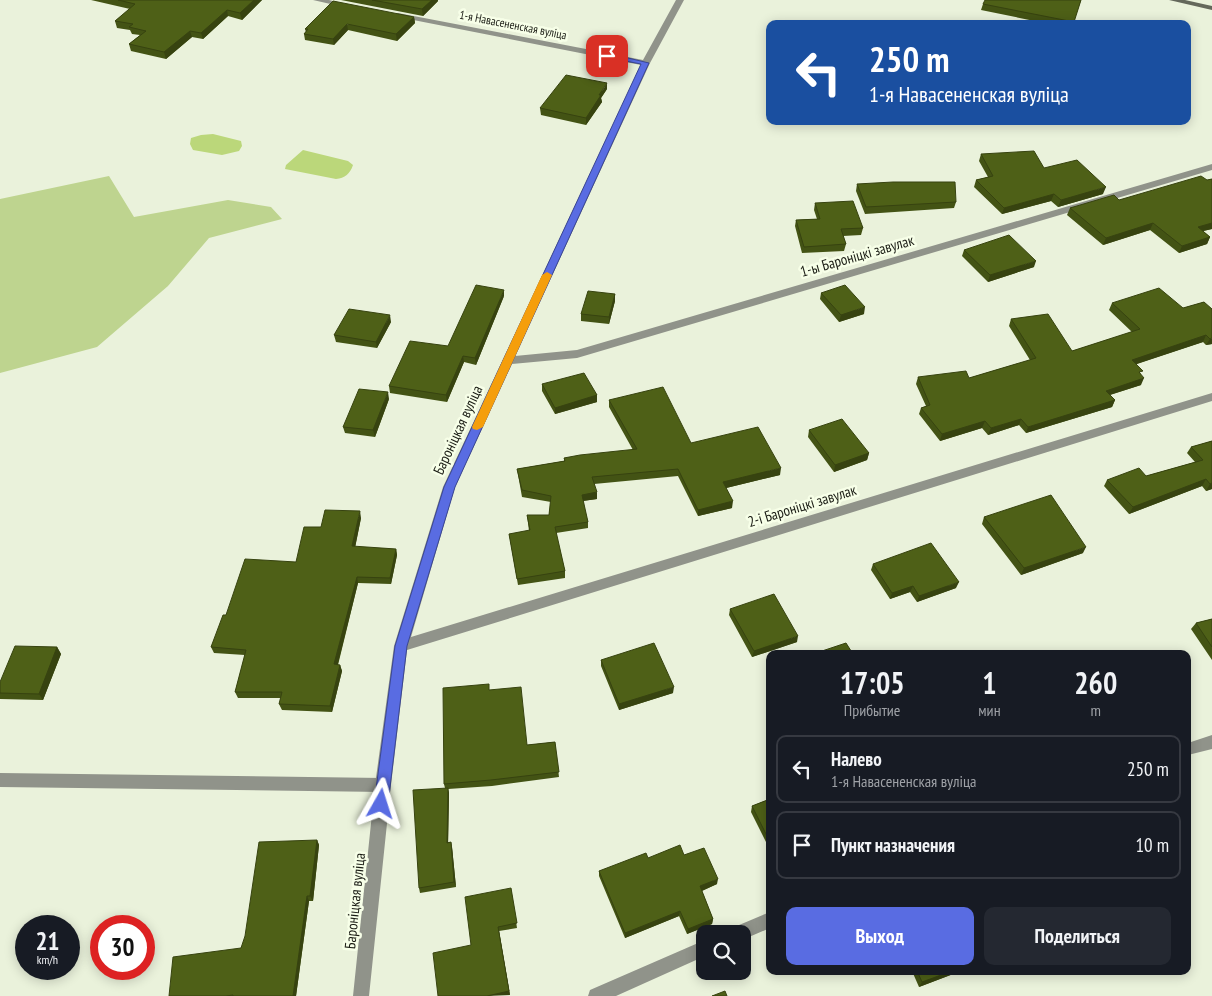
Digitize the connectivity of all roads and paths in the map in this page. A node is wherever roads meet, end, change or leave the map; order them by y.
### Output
1 (317, 0) edge
2 (680, 0) edge
3 (1173, 0) edge
4 (356, 7) edge
5 (1212, 8) edge
6 (385, 13) edge
7 (646, 63) junction
8 (1212, 167) edge
9 (507, 361) junction
10 (1212, 397) edge
11 (401, 646) junction
12 (1212, 742) edge
13 (1191, 748) edge
14 (0, 780) edge
15 (383, 785) junction
16 (766, 922) edge
17 (751, 928) edge
18 (696, 952) edge
19 (361, 996) edge
20 (596, 996) edge

1 - 4 street
2 - 7 street, Бароніцкая вуліца
3 - 5 main road
6 - 7 street, 1-я Навасененская вуліца
7 - 9 street, Бароніцкая вуліца
8 - 9 street, 1-ы Бароніцкі завулак
9 - 11 street, Бароніцкая вуліца
10 - 11 street, 2-і Бароніцкі завулак
11 - 15 street, Бароніцкая вуліца
12 - 13 street
14 - 15 street
15 - 19 street, Бароніцкая вуліца
16 - 17 street
18 - 20 street

